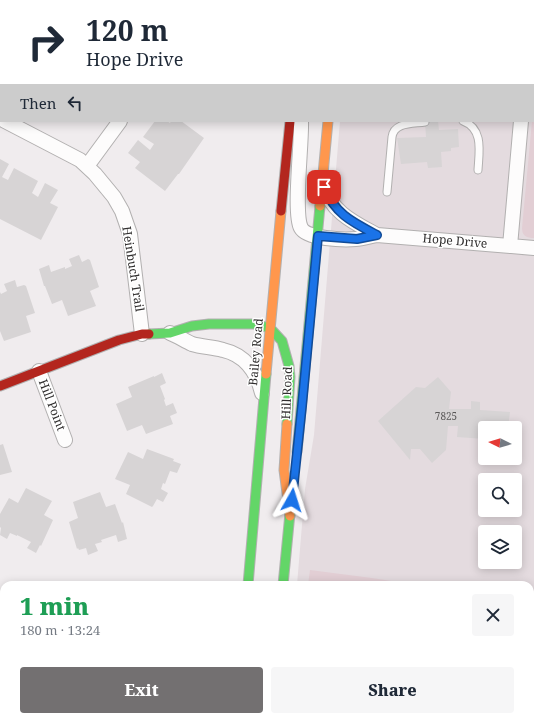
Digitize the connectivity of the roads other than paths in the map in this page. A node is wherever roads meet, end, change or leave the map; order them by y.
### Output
1 (7, 122) edge
2 (119, 122) edge
3 (290, 122) edge
4 (301, 122) edge
5 (328, 122) edge
6 (425, 122) dead end
7 (465, 122) edge
8 (521, 122) edge
9 (87, 166) junction
10 (478, 170) dead end
11 (323, 177) junction
12 (387, 192) dead end
13 (377, 235) junction
14 (318, 236) junction
15 (510, 246) junction
16 (534, 248) edge
17 (270, 328) junction
18 (170, 332) junction
19 (142, 334) junction
20 (39, 371) junction
21 (0, 386) edge
22 (264, 400) junction
23 (65, 440) dead end
24 (296, 461) dead end
25 (294, 477) dead end
26 (290, 516) junction
27 (248, 581) edge
28 (283, 581) edge

1 - 9 street, Heinbuch Trail
2 - 9 street
3 - 17 main road, Bailey Road
4 - 14 street, Hope Drive
5 - 11 main road
6 - 12 lane
7 - 10 lane
8 - 15 street
9 - 19 street, Heinbuch Trail
11 - 13 street, Hope Drive
11 - 14 main road
13 - 14 street, Hope Drive
13 - 15 street, Hope Drive
14 - 24 main road
15 - 16 street, Hope Drive
17 - 18 main road
17 - 22 main road, Bailey Road
17 - 26 main road, Hill Road
18 - 19 main road
18 - 22 street, Hill Road
19 - 20 main road
20 - 21 main road
20 - 23 street, Hill Point
22 - 27 main road, Bailey Road
25 - 26 main road
26 - 28 main road

